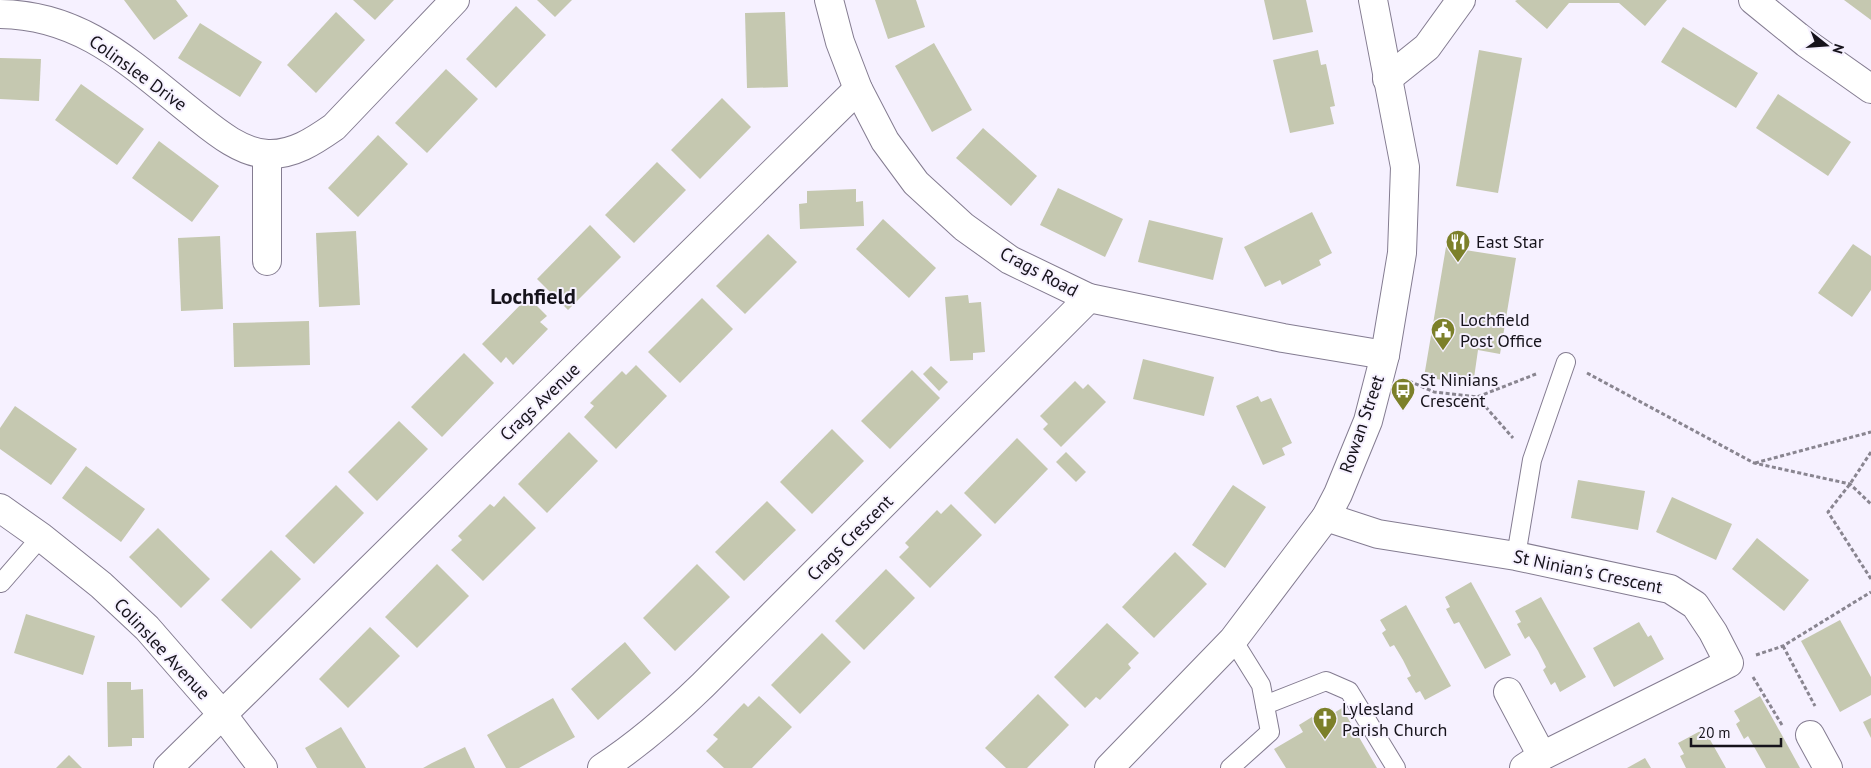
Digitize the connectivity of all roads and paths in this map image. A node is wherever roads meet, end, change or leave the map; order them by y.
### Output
1 (455, 0) edge
2 (829, 0) edge
3 (1373, 0) edge
4 (1461, 0) edge
5 (1753, 0) edge
6 (38, 8) edge
7 (0, 14) edge
8 (1387, 79) junction
9 (1871, 89) edge
10 (858, 90) junction
11 (267, 154) junction
12 (267, 261) dead end
13 (1088, 298) junction
14 (1383, 362) junction
15 (1566, 362) junction
16 (1477, 397) junction
17 (1871, 432) edge
18 (1871, 452) edge
19 (1532, 460) junction
20 (1754, 463) junction
21 (1850, 484) junction
22 (1871, 504) edge
23 (0, 508) edge
24 (1326, 518) junction
25 (40, 537) junction
26 (1516, 556) junction
27 (1871, 579) edge
28 (1, 583) dead end
29 (1871, 592) edge
30 (1233, 640) junction
31 (1783, 646) junction
32 (1736, 661) junction
33 (1508, 692) dead end
34 (1264, 705) junction
35 (222, 714) junction
36 (1810, 735) junction
37 (1533, 762) edge
38 (168, 768) edge
39 (263, 768) edge
40 (602, 768) edge
41 (1109, 768) edge
42 (1230, 768) edge
43 (1396, 768) edge
44 (1828, 768) edge

1 - 11 street, Colinslee Drive
2 - 10 street, Crags Road
3 - 8 street, Rowan Street
4 - 8 street
5 - 9 street
6 - 7 street, Colinslee Drive
6 - 11 street, Colinslee Drive
8 - 14 street, Rowan Street
10 - 13 street, Crags Road
10 - 35 street, Crags Avenue
11 - 12 street
13 - 14 street, Crags Road
13 - 40 street, Crags Crescent
14 - 16 path
14 - 24 street, Rowan Street
15 - 16 path
15 - 19 lane
15 - 20 path
16 - 19 path
17 - 20 path
18 - 21 path
19 - 26 lane
20 - 21 path
21 - 22 path
21 - 27 path
23 - 25 street, Colinslee Avenue
24 - 26 street, St Ninian's Crescent
24 - 30 street, Rowan Street
25 - 28 lane
25 - 35 street, Colinslee Avenue
26 - 32 street, St Ninian's Crescent
29 - 31 path
30 - 34 lane
30 - 41 street, Rowan Street
31 - 32 path
31 - 36 path
32 - 36 path
32 - 37 street
33 - 37 street
34 - 42 lane
34 - 43 lane
35 - 38 street, Crags Avenue
35 - 39 street, Colinslee Avenue
36 - 44 street

